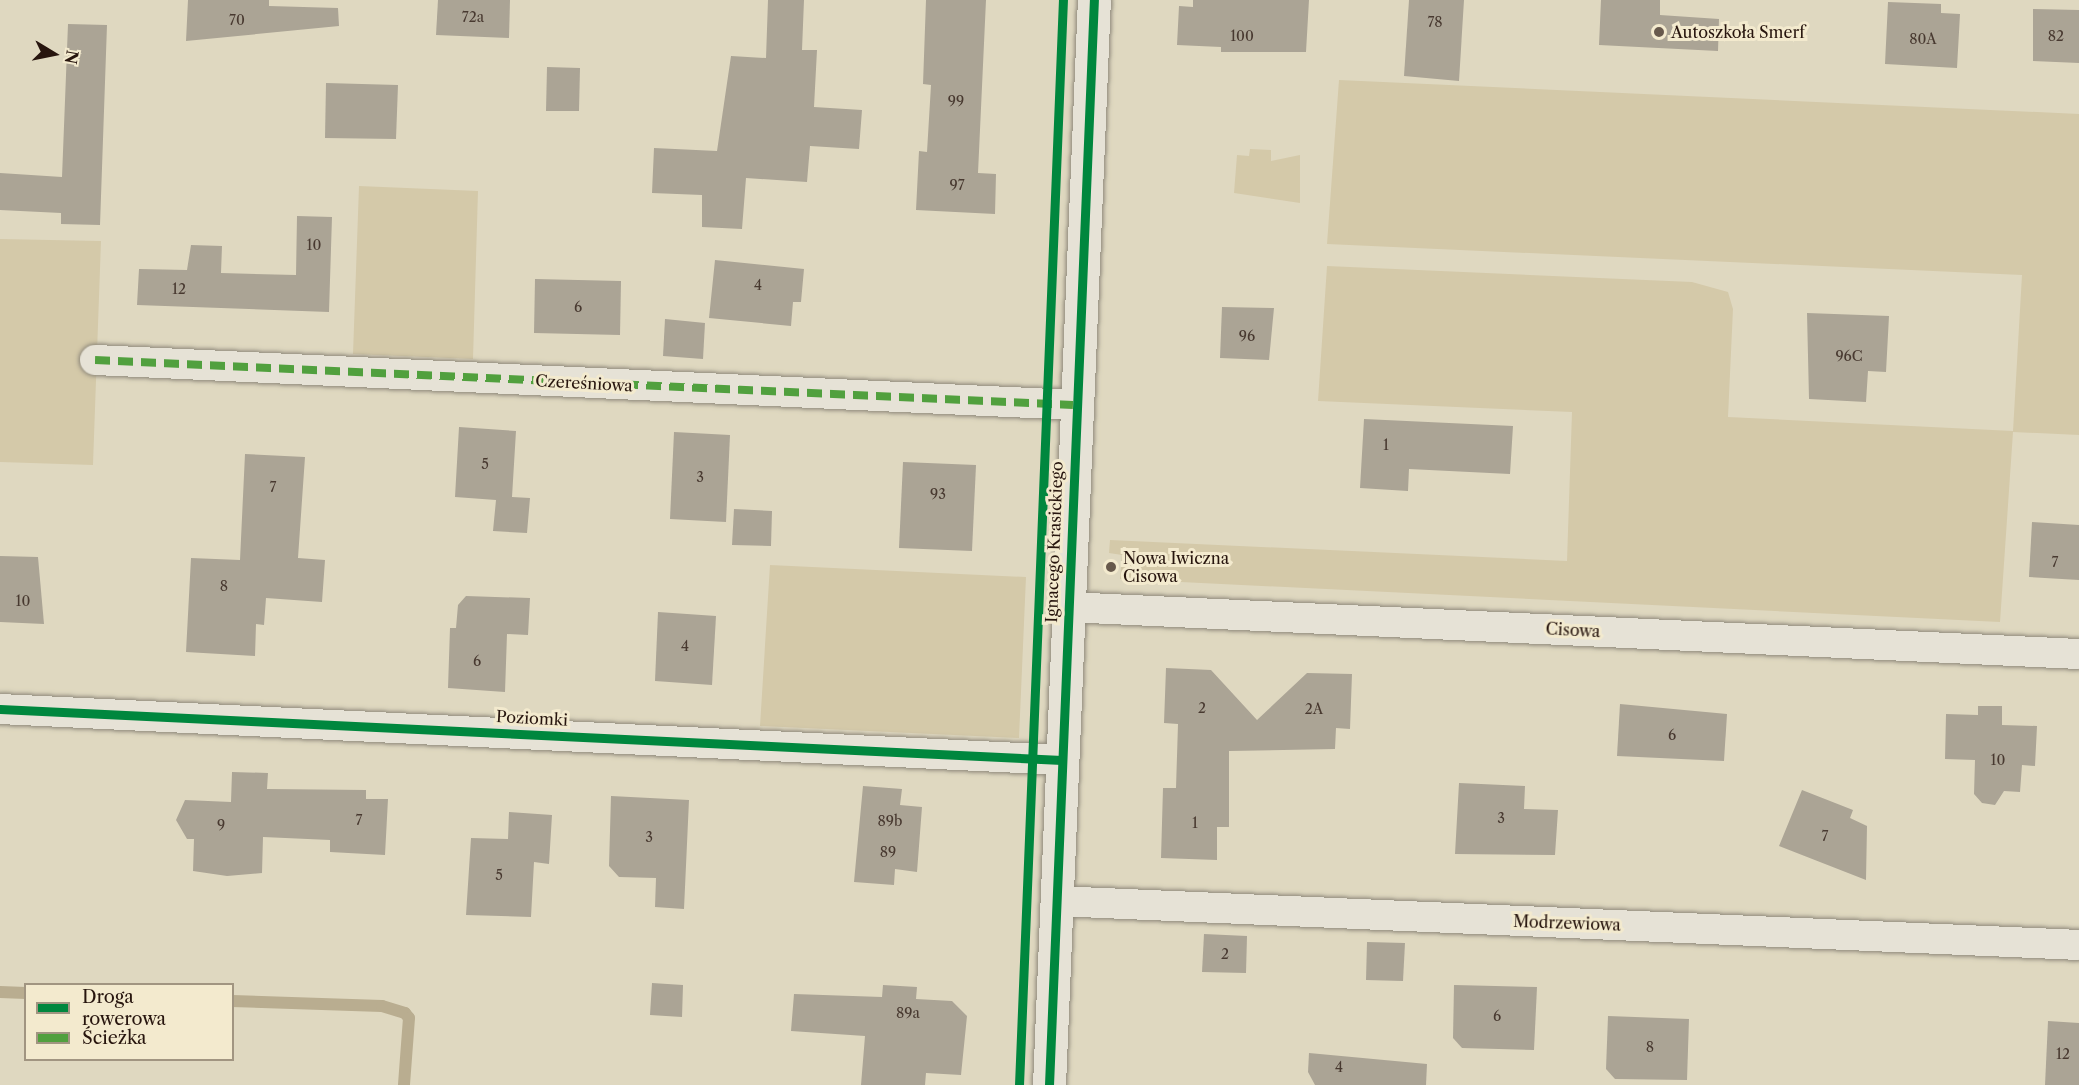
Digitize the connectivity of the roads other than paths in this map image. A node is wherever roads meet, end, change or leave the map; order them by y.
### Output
1 (1094, 0) edge
2 (95, 360) dead end
3 (1073, 405) junction
4 (1067, 607) junction
5 (2079, 654) edge
6 (0, 709) edge
7 (1062, 759) junction
8 (1056, 901) junction
9 (2079, 945) edge
10 (1049, 1085) edge

1 - 3 street, Ignacego Krasickiego
2 - 3 street, Czereśniowa
3 - 4 street, Ignacego Krasickiego
4 - 5 street, Cisowa
4 - 7 street, Ignacego Krasickiego
6 - 7 street, Poziomki
7 - 8 street, Ignacego Krasickiego
8 - 9 street, Modrzewiowa
8 - 10 street, Ignacego Krasickiego

